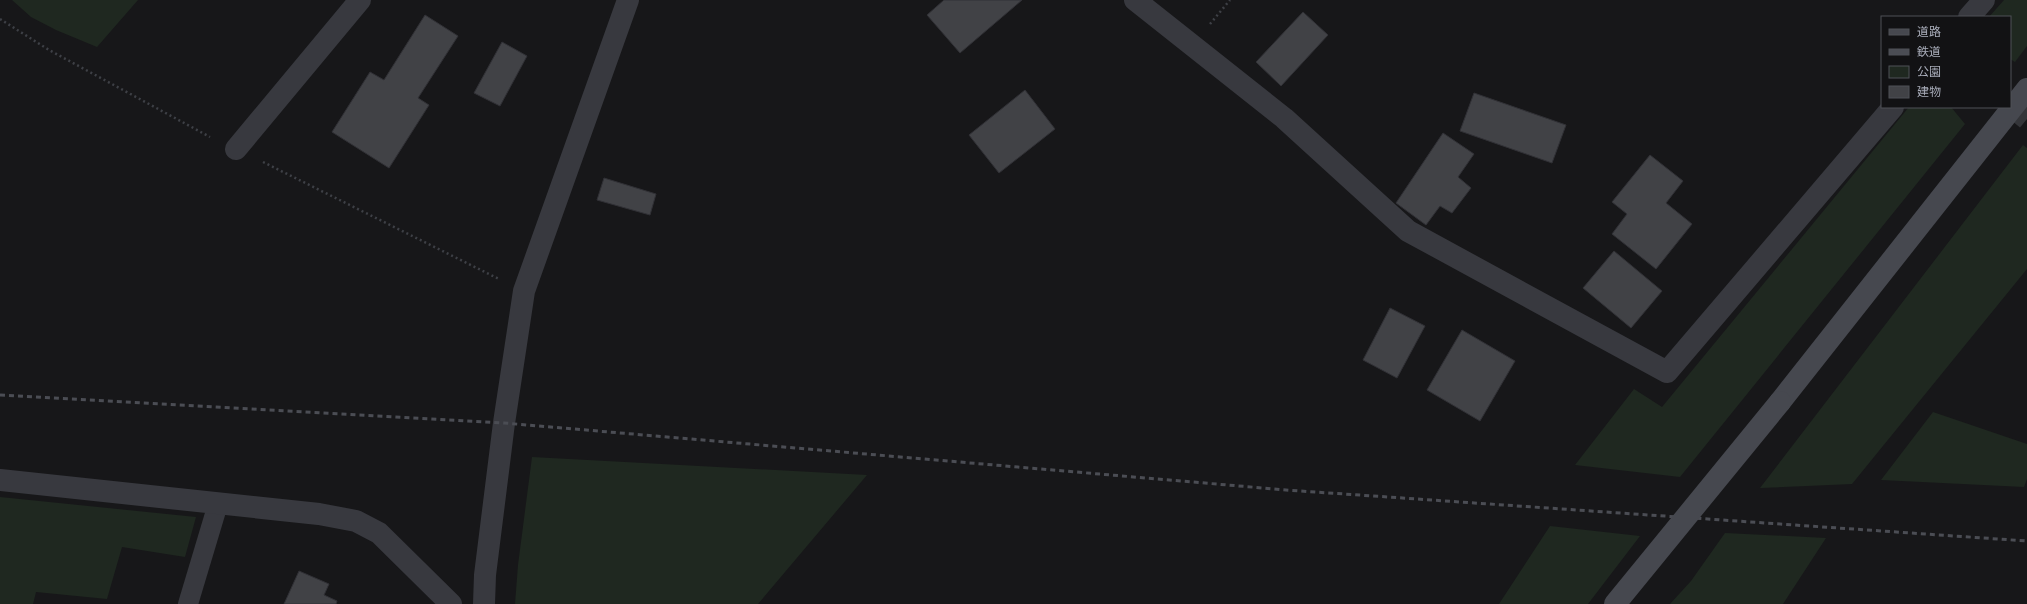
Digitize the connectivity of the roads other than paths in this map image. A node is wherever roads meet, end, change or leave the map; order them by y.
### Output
1 (360, 0) edge
2 (628, 0) edge
3 (1135, 0) edge
4 (1984, 0) edge
5 (1971, 16) edge
6 (2027, 89) edge
7 (1892, 108) edge
8 (236, 149) dead end
9 (0, 480) edge
10 (218, 504) junction
11 (188, 604) edge
12 (451, 604) edge
13 (484, 604) edge
14 (1615, 604) edge

1 - 8 street
2 - 13 street
3 - 7 street
4 - 5 street
6 - 14 street, bridge
9 - 10 street
10 - 11 lane
10 - 12 street

